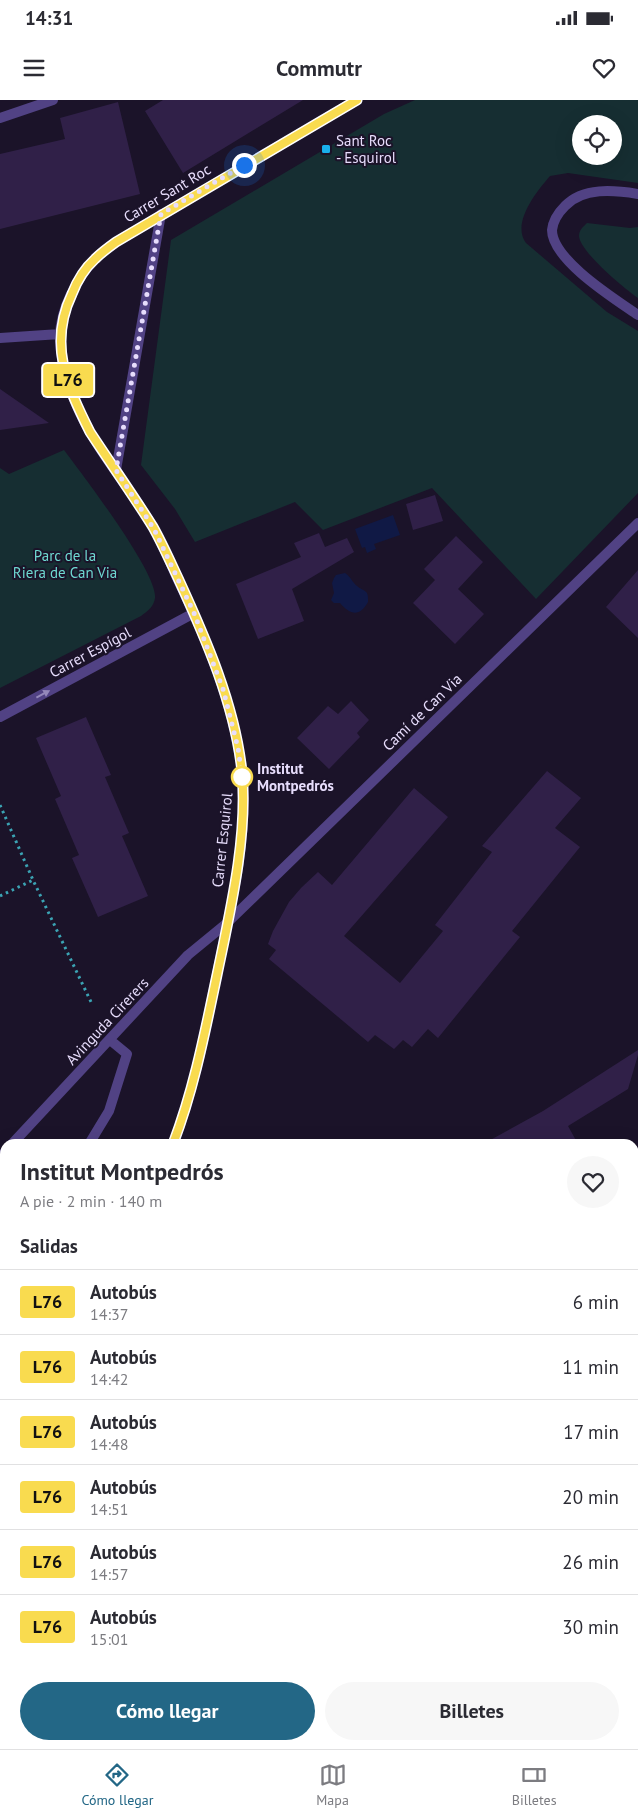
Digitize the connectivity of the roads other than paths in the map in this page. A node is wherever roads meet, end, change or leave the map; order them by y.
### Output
1 (53, 100) edge
2 (357, 100) edge
3 (0, 118) edge
4 (638, 194) edge
5 (161, 214) junction
6 (638, 315) edge
7 (60, 334) junction
8 (0, 338) edge
9 (116, 470) junction
10 (638, 523) edge
11 (194, 613) junction
12 (0, 717) edge
13 (227, 923) junction
14 (110, 1040) junction
15 (17, 1139) edge
16 (93, 1139) edge
17 (175, 1139) edge

1 - 3 street
2 - 5 street, Carrer Sant Roc
4 - 6 street
5 - 7 street, Carrer Sant Roc
5 - 9 street
7 - 8 street
7 - 9 street, Carrer Esquirol
9 - 11 street, Carrer Esquirol
10 - 13 street, Camí de Can Via
12 -> 11 street, Carrer Espígol
11 - 13 street, Carrer Esquirol
13 - 14 street, Avinguda Cirerers
13 - 17 street, Carrer Esquirol
14 - 15 street, Avinguda Cirerers
14 - 16 street

